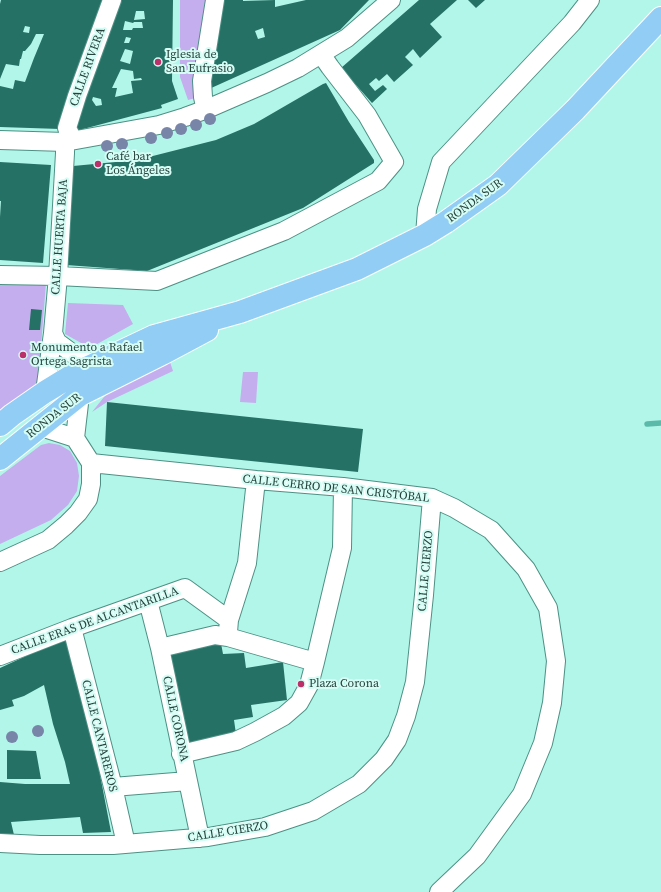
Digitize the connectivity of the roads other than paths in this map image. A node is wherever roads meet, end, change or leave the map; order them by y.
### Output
1 (112, 0) edge
2 (215, 0) edge
3 (391, 0) edge
4 (590, 0) edge
5 (661, 18) edge
6 (321, 54) junction
7 (207, 109) junction
8 (67, 138) junction
9 (0, 140) edge
10 (425, 235) junction
11 (0, 275) edge
12 (58, 276) junction
13 (240, 312) junction
14 (53, 333) junction
15 (92, 365) junction
16 (45, 392) junction
17 (80, 395) junction
18 (0, 425) edge
19 (41, 427) junction
20 (75, 438) junction
21 (0, 459) edge
22 (91, 463) junction
23 (256, 480) junction
24 (343, 487) junction
25 (432, 498) junction
26 (0, 562) edge
27 (148, 601) junction
28 (72, 628) junction
29 (228, 628) junction
30 (160, 648) junction
31 (0, 656) edge
32 (315, 662) junction
33 (181, 754) junction
34 (188, 781) junction
35 (113, 787) junction
36 (200, 838) junction
37 (0, 843) edge
38 (126, 844) junction
39 (439, 892) edge

1 - 8 street, CALLE RIVERA
2 - 7 street
3 - 6 street
4 - 10 street
5 - 10 main road, RONDA SUR
6 - 7 street
6 - 12 street
7 - 8 street
8 - 9 street
8 - 12 street, CALLE HUERTA BAJA
10 - 13 main road, RONDA SUR
11 - 12 street
12 - 14 street, CALLE HUERTA BAJA
13 - 15 main road, RONDA SUR
13 - 17 main road, RONDA SUR
14 - 15 street
14 - 16 street, CALLE HUERTA BAJA
15 - 16 main road, RONDA SUR
16 - 18 main road, RONDA SUR
17 - 19 main road, RONDA SUR
17 - 20 street
19 - 20 street
19 - 21 main road, RONDA SUR
20 - 22 street
22 - 23 street, CALLE CERRO DE SAN CRISTÓBAL
22 - 26 street
23 - 24 street, CALLE CERRO DE SAN CRISTÓBAL
23 - 29 street
24 - 25 street, CALLE CERRO DE SAN CRISTÓBAL
24 - 32 street
25 - 36 street, CALLE CIERZO
25 - 39 street, CALLE CERRO DE SAN CRISTÓBAL
27 - 28 street, CALLE ERAS DE ALCANTARILLA
27 - 29 street, CALLE ERAS DE ALCANTARILLA
27 - 30 street, CALLE CORONA
28 - 31 street, CALLE ERAS DE ALCANTARILLA
28 - 35 street, CALLE CANTAREROS
29 - 30 street
29 - 32 street
30 - 33 street, CALLE CORONA
32 - 33 street
33 - 34 street, CALLE CORONA
34 - 35 street
34 - 36 street, CALLE CORONA
35 - 38 street, CALLE CANTAREROS
36 - 38 street, CALLE CIERZO
37 - 38 street, CALLE CIERZO

